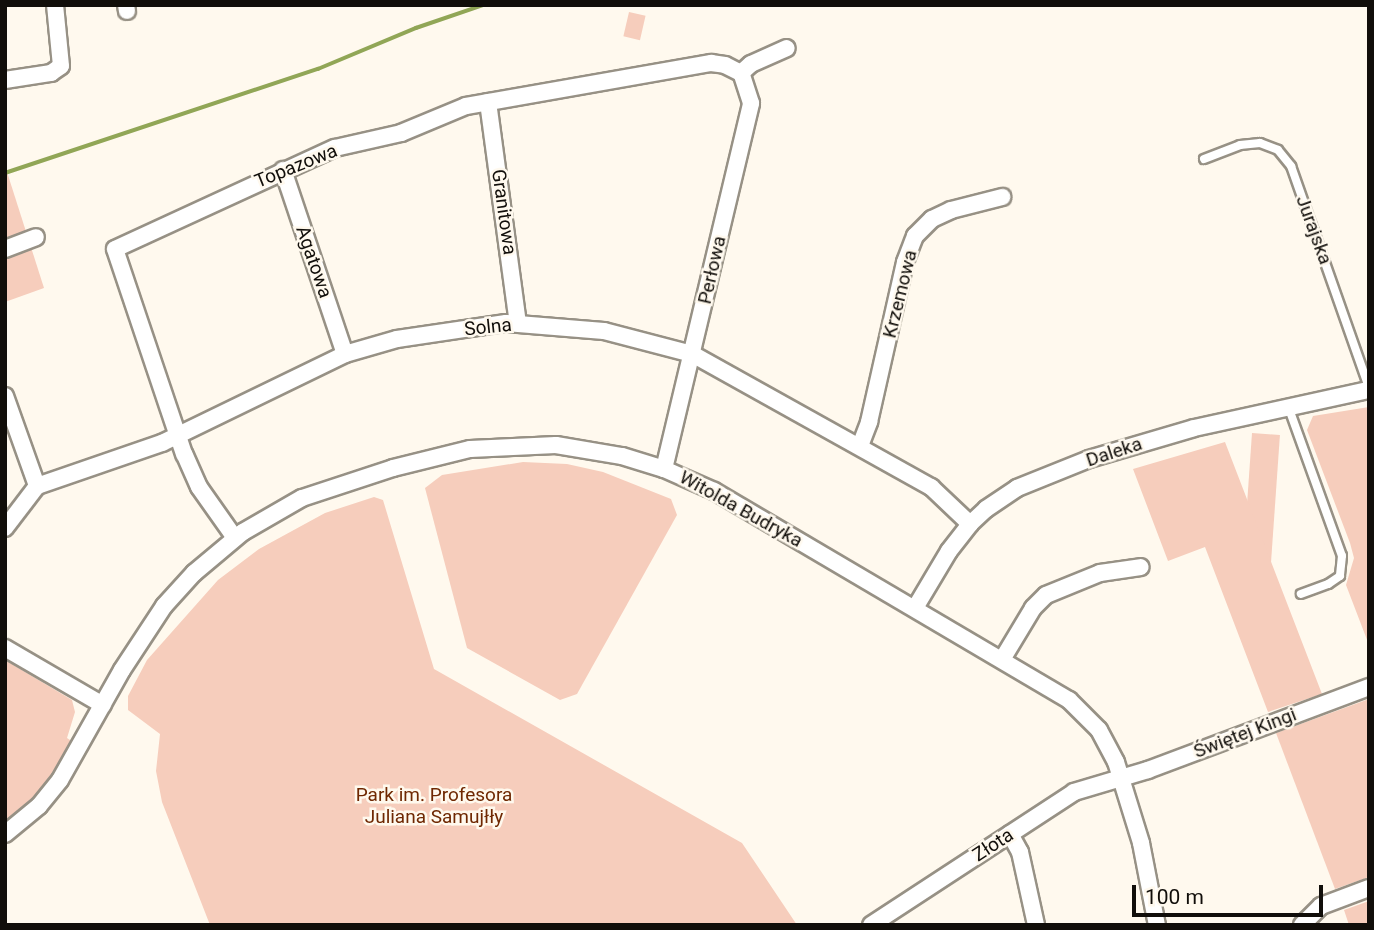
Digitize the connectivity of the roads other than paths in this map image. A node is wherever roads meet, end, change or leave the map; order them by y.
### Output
1 (55, 5) edge
2 (787, 48) dead end
3 (741, 73) junction
4 (9, 79) edge
5 (488, 102) junction
6 (1204, 159) dead end
7 (282, 170) junction
8 (1002, 197) dead end
9 (36, 237) dead end
10 (5, 249) edge
11 (519, 323) junction
12 (345, 354) junction
13 (692, 354) junction
14 (1369, 389) edge
15 (5, 396) edge
16 (1289, 406) junction
17 (178, 435) junction
18 (860, 446) junction
19 (664, 468) junction
20 (37, 486) junction
21 (970, 524) junction
22 (5, 528) edge
23 (235, 538) junction
24 (1141, 567) dead end
25 (1301, 594) dead end
26 (915, 608) junction
27 (5, 648) edge
28 (1003, 658) junction
29 (1369, 687) edge
30 (103, 705) junction
31 (1121, 777) junction
32 (5, 834) edge
33 (1010, 834) junction
34 (1369, 888) edge
35 (871, 925) edge
36 (1036, 925) edge
37 (1157, 925) edge
38 (1302, 925) edge

1 - 4 street
2 - 3 street
3 - 5 street, Topazowa
3 - 13 street, Perłowa
5 - 7 street, Topazowa
5 - 11 street, Granitowa
6 - 14 lane, Jurajska
7 - 12 street, Agatowa
7 - 17 street, Topazowa
8 - 18 street, Krzemowa
9 - 10 street
11 - 12 street, Solna
11 - 13 street, Solna
12 - 17 street, Solna
13 - 18 street, Solna
13 - 19 street, Perłowa
14 - 16 street, Daleka
15 - 20 street
16 - 21 street, Daleka
16 - 25 lane
17 - 20 street, Solna
17 - 23 street, Topazowa
18 - 21 street, Solna
19 - 23 street, Witolda Budryka
19 - 26 street, Witolda Budryka
20 - 22 street
21 - 26 street, Daleka
23 - 30 street, Witolda Budryka
24 - 28 street
26 - 28 street, Witolda Budryka
27 - 30 street
28 - 31 street, Witolda Budryka
29 - 31 street, Świętej Kingi
30 - 32 street, Witolda Budryka
31 - 33 street, Złota
31 - 37 street, Witolda Budryka
33 - 35 street, Złota
33 - 36 street
34 - 38 street

